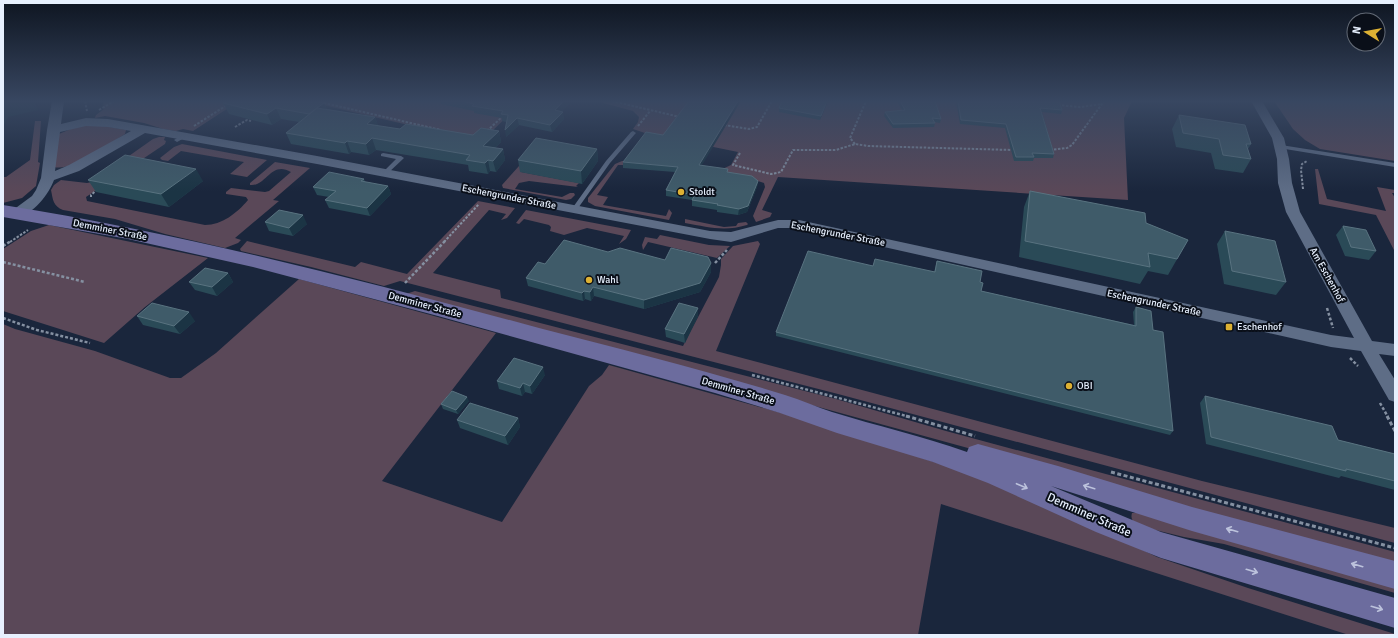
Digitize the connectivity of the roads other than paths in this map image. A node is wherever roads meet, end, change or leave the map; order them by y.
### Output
1 (54, 130) edge
2 (140, 131) edge
3 (151, 131) edge
4 (1274, 131) edge
5 (633, 133) dead end
6 (1280, 147) junction
7 (384, 155) dead end
8 (1395, 165) edge
9 (385, 173) junction
10 (48, 178) junction
11 (574, 210) junction
12 (10, 212) edge
13 (1366, 346) junction
14 (1395, 350) edge
15 (1395, 395) edge
16 (787, 406) junction
17 (1395, 575) edge
18 (1395, 613) edge

1 - 10 street
2 - 10 street
3 - 9 street, Eschengrunder Straße
4 - 6 street, Am Eschenhof
5 - 11 lane
6 - 8 lane
6 - 13 street, Am Eschenhof
7 - 9 lane
9 - 11 street, Eschengrunder Straße
10 - 12 street
11 - 13 street, Eschengrunder Straße
12 - 16 main road, Demminer Straße
13 - 14 street
13 - 15 street, Am Eschenhof
17 -> 16 main road, Demminer Straße
16 -> 18 main road, Demminer Straße

